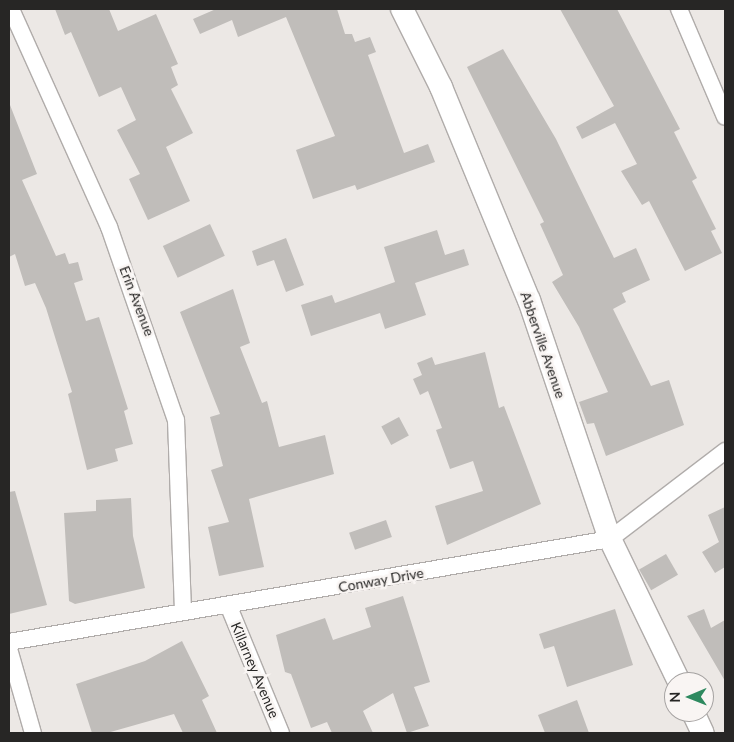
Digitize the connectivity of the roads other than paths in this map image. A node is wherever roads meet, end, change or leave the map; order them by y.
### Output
1 (10, 9) edge
2 (402, 9) edge
3 (679, 9) edge
4 (725, 117) edge
5 (725, 451) edge
6 (610, 538) junction
7 (229, 607) junction
8 (183, 612) junction
9 (9, 642) edge
10 (9, 649) edge
11 (674, 672) edge
12 (33, 733) edge
13 (281, 733) edge

1 - 8 street, Erin Avenue
2 - 6 street, Abberville Avenue
3 - 4 street
5 - 6 street, Conway Drive
6 - 7 street, Conway Drive
6 - 11 street, Abberville Avenue
7 - 8 street, Conway Drive
7 - 13 street, Killarney Avenue
8 - 9 street, Conway Drive
10 - 12 street

